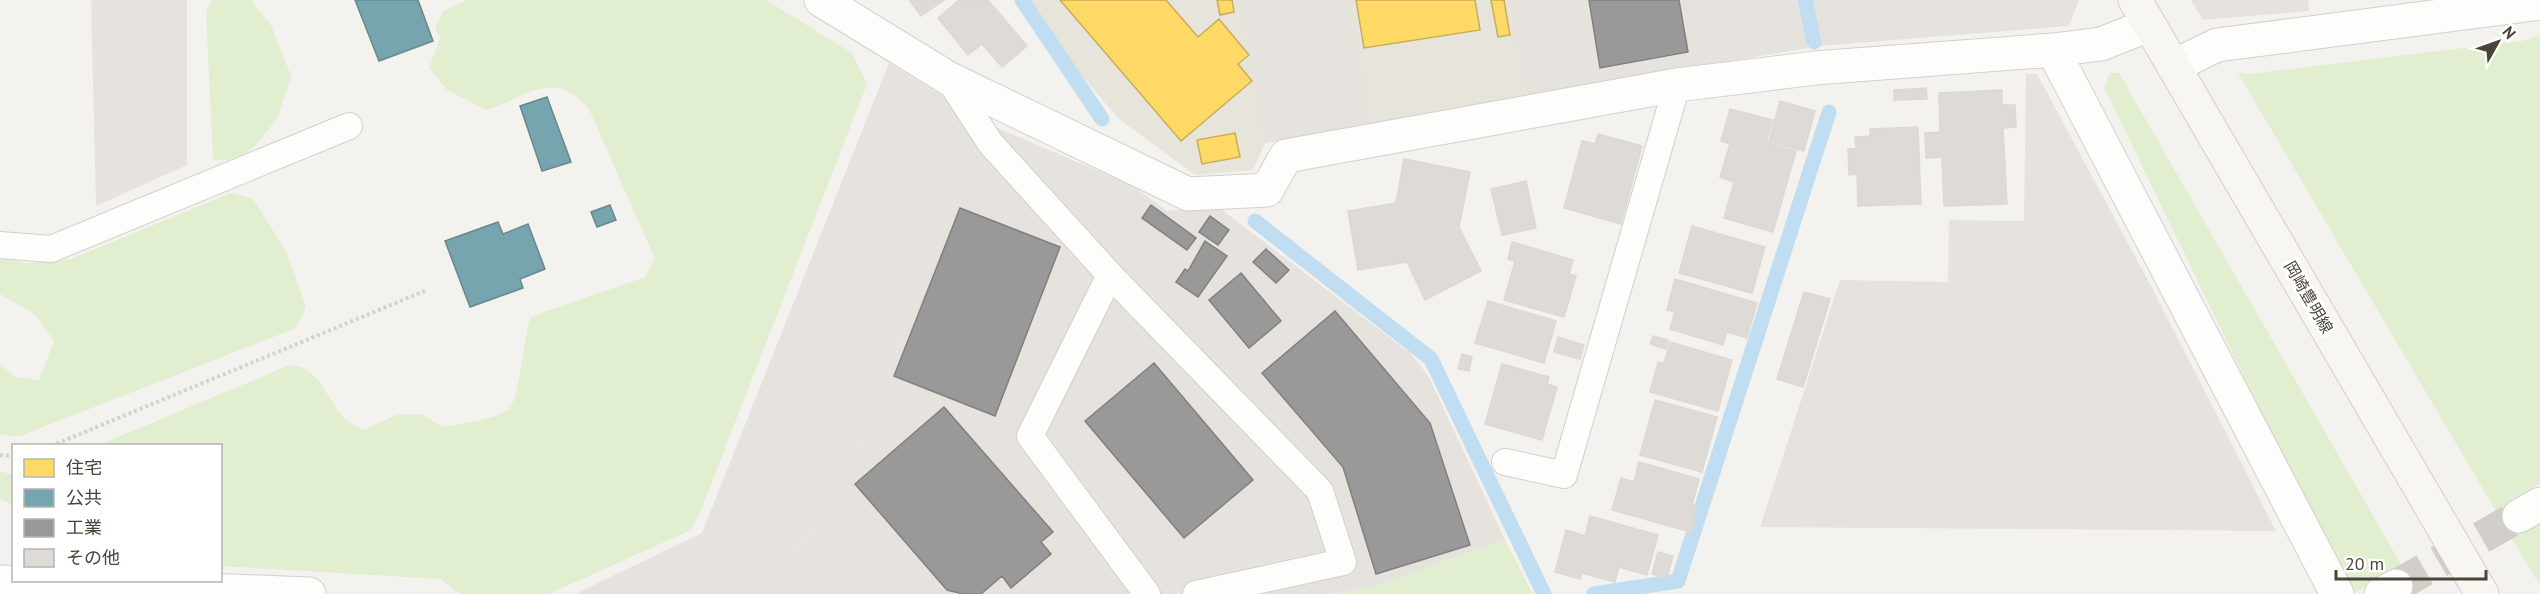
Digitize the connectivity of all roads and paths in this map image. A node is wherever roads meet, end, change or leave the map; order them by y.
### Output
1 (821, 0) edge
2 (2540, 3) edge
3 (2142, 13) edge
4 (2053, 50) junction
5 (2174, 66) junction
6 (948, 78) junction
7 (1677, 85) junction
8 (349, 126) dead end
9 (0, 245) edge
10 (1110, 275) junction
11 (427, 290) dead end
12 (56, 444) edge
13 (1505, 462) dead end
14 (0, 582) edge
15 (309, 594) edge
16 (1147, 594) edge
17 (1196, 594) edge
18 (2337, 594) edge
19 (2482, 594) edge

1 - 6 street
2 - 5 street
3 - 4 street
3 - 5 main road, 岡崎豊明線
4 - 7 street
4 - 18 street
5 - 19 main road, 岡崎豊明線
6 - 7 street
6 - 10 lane
7 - 13 lane
8 - 9 lane
10 - 16 lane
10 - 17 lane
11 - 12 path
14 - 15 street

